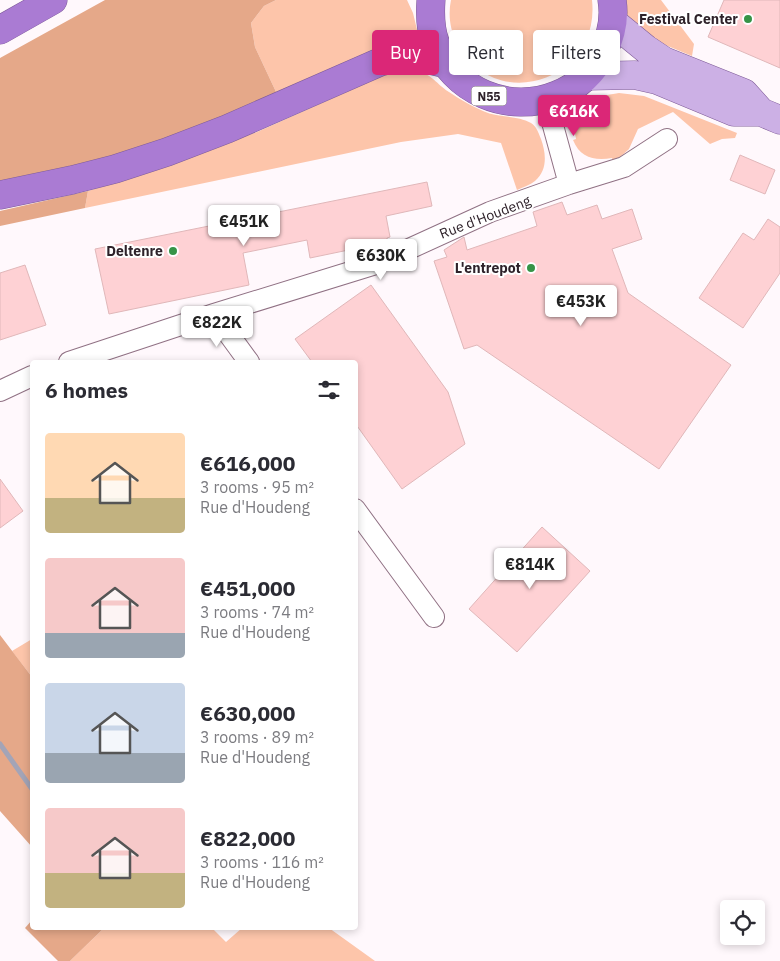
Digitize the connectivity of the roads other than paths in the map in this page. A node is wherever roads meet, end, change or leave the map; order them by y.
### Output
1 (53, 0) edge
2 (427, 5) edge
3 (613, 11) edge
4 (0, 30) edge
5 (446, 64) junction
6 (587, 76) junction
7 (546, 100) junction
8 (770, 116) edge
9 (667, 139) dead end
10 (569, 184) junction
11 (0, 195) edge
12 (214, 314) junction
13 (75, 360) edge
14 (248, 360) edge
15 (30, 377) edge
16 (0, 391) edge
17 (358, 513) edge
18 (434, 617) dead end

1 - 4 highway
2 - 5 highway, N55
3 - 6 highway, N55
3 - 8 main road, N55
5 - 7 highway, N55
5 - 11 highway
6 - 7 highway, N55
6 - 8 main road, N55
7 - 10 street
9 - 10 street, Rue d'Houdeng
10 - 12 street, Rue d'Houdeng
12 - 13 street, Rue d'Houdeng
12 - 14 street
15 - 16 street
17 - 18 street

